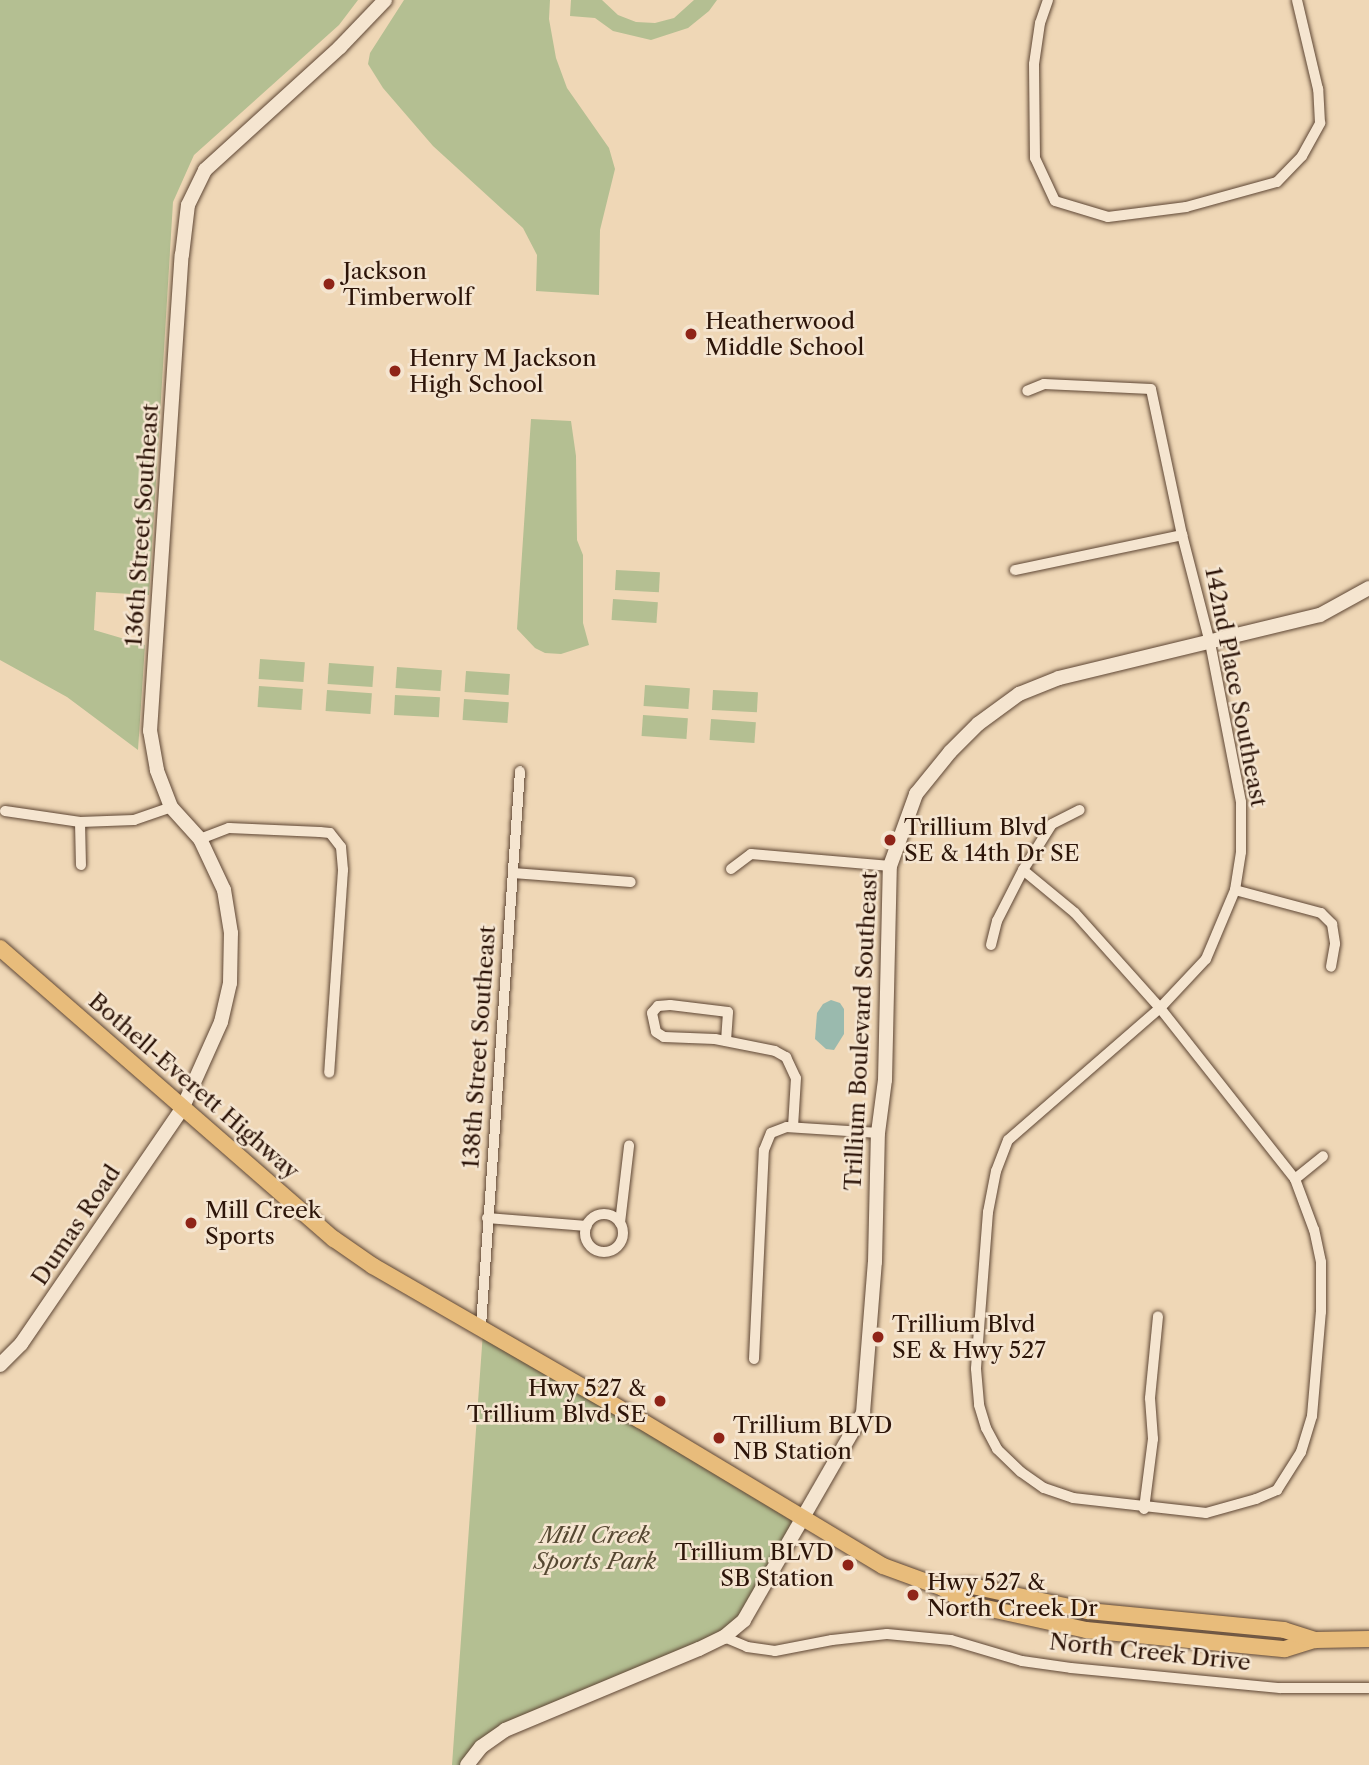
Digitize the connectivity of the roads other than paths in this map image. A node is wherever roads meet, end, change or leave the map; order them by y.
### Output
1 (385, 0) edge
2 (1048, 0) edge
3 (1297, 0) edge
4 (1027, 391) dead end
5 (1182, 535) junction
6 (1015, 570) dead end
7 (1369, 588) edge
8 (1210, 643) junction
9 (520, 771) dead end
10 (171, 807) junction
11 (1080, 810) dead end
12 (5, 811) dead end
13 (80, 821) junction
14 (200, 839) junction
15 (81, 865) dead end
16 (890, 866) junction
17 (731, 869) dead end
18 (1023, 870) junction
19 (513, 873) junction
20 (631, 881) dead end
21 (1235, 890) junction
22 (991, 945) dead end
23 (0, 947) edge
24 (1331, 967) dead end
25 (1160, 1008) junction
26 (726, 1041) junction
27 (329, 1073) dead end
28 (183, 1107) junction
29 (793, 1127) junction
30 (878, 1133) junction
31 (629, 1146) dead end
32 (1323, 1156) dead end
33 (1295, 1179) junction
34 (486, 1218) junction
35 (620, 1223) junction
36 (587, 1226) junction
37 (1158, 1316) dead end
38 (481, 1326) junction
39 (754, 1359) dead end
40 (0, 1365) edge
41 (1144, 1509) junction
42 (803, 1517) junction
43 (724, 1637) junction
44 (1369, 1639) edge
45 (1369, 1688) edge
46 (467, 1765) edge

1 - 10 street, 136th Street Southeast
2 - 3 street
4 - 5 street, 142nd Place Southeast
5 - 6 street
5 - 8 street, 142nd Place Southeast
7 - 8 street, Trillium Boulevard Southeast
8 - 16 street, Trillium Boulevard Southeast
8 - 21 street, 142nd Place Southeast
9 - 19 street, 138th Street Southeast
10 - 13 street
10 - 14 street, 136th Street Southeast
11 - 18 street
12 - 13 street
13 - 15 street
14 - 27 street
14 - 28 street, 136th Street Southeast
16 - 17 street
16 - 30 street, Trillium Boulevard Southeast
18 - 22 street
18 - 25 street
19 - 20 street
19 - 34 street, 138th Street Southeast
21 - 24 street
21 - 25 street, 142nd Place Southeast
23 - 28 main road, Bothell-Everett Highway
25 - 33 street
25 - 41 street, 142nd Place Southeast
26 - 26 street
26 - 29 street
28 - 38 main road, Bothell-Everett Highway
28 - 40 street, Dumas Road
29 - 30 street
29 - 39 street
30 - 42 street, Trillium Boulevard Southeast
31 - 35 street
32 - 33 street
33 - 41 street
34 - 36 street
34 - 38 street, 138th Street Southeast
35 - 36 street
35 - 36 street
37 - 41 street
38 - 42 main road, Bothell-Everett Highway
42 - 43 street
42 - 44 main road, Bothell-Everett Highway
43 - 45 street, North Creek Drive
43 - 46 street

